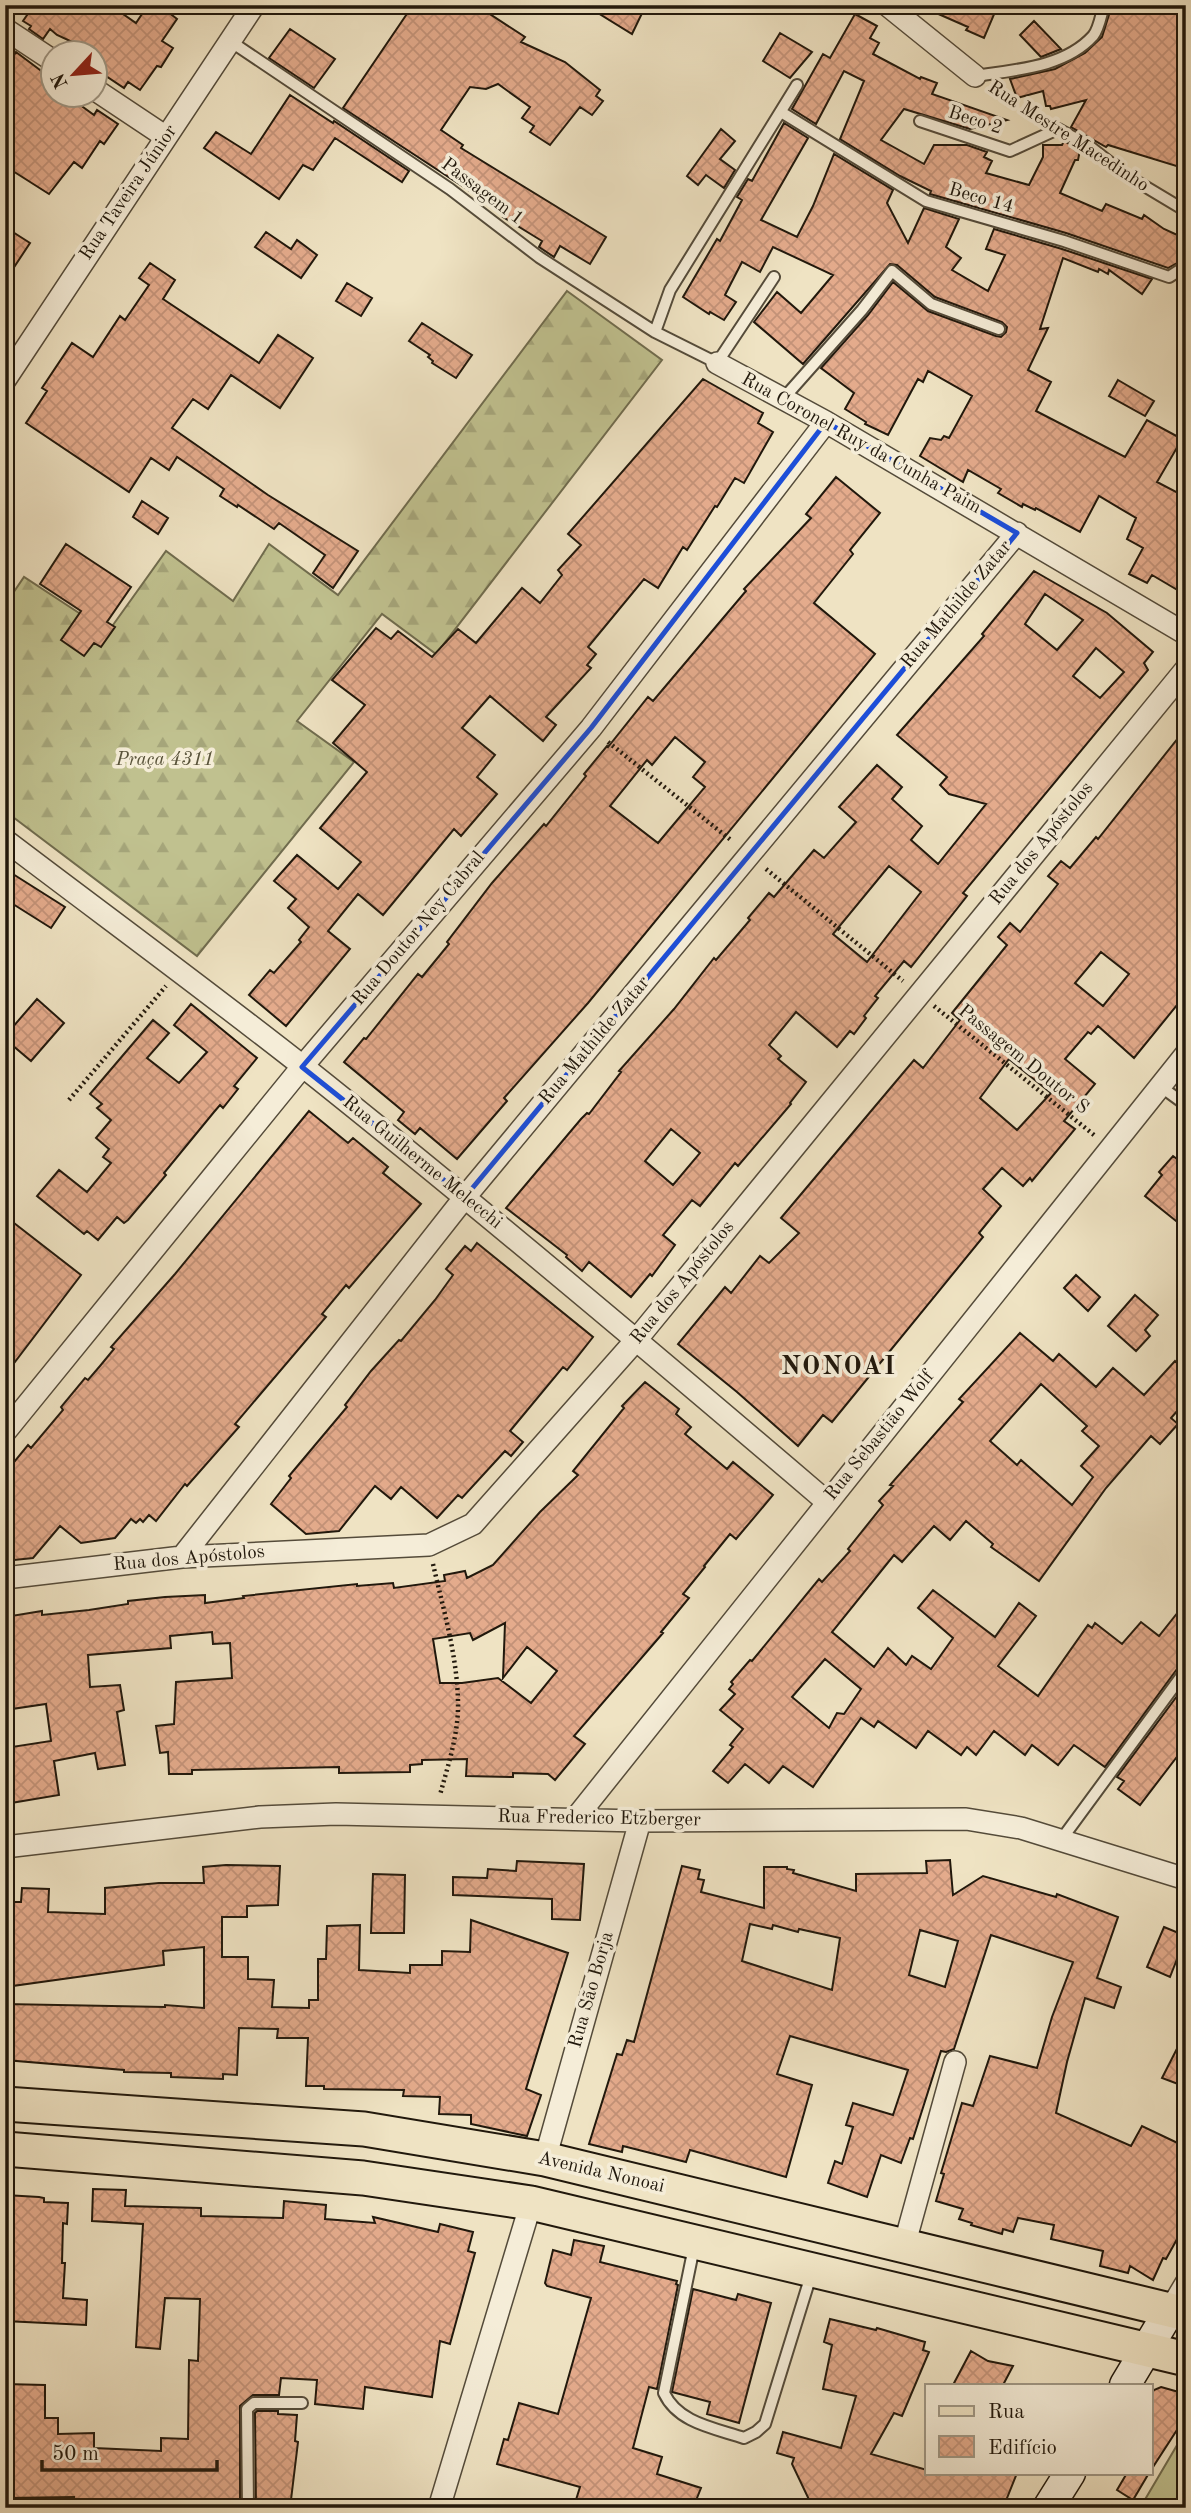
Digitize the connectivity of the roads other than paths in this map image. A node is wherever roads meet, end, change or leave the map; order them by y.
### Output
1 (254, 5) edge
2 (887, 5) edge
3 (1104, 5) edge
4 (5, 29) edge
5 (230, 41) junction
6 (38, 51) edge
7 (975, 76) joint
8 (797, 85) dead end
9 (108, 98) edge
10 (781, 112) junction
11 (920, 121) dead end
12 (1058, 130) joint
13 (166, 137) junction
14 (1186, 211) edge
15 (1186, 266) edge
16 (774, 277) dead end
17 (999, 329) dead end
18 (654, 332) junction
19 (717, 363) junction
20 (5, 380) edge
21 (783, 399) junction
22 (826, 422) junction
23 (1017, 533) junction
24 (1186, 634) edge
25 (1186, 668) edge
26 (5, 840) edge
27 (1185, 1056) edge
28 (302, 1066) junction
29 (1160, 1086) junction
30 (1186, 1105) edge
31 (465, 1197) junction
32 (637, 1339) junction
33 (5, 1432) edge
34 (827, 1502) junction
35 (182, 1557) junction
36 (5, 1578) edge
37 (1186, 1670) edge
38 (575, 1819) junction
39 (640, 1821) junction
40 (1061, 1840) junction
41 (5, 1847) edge
42 (1186, 1879) edge
43 (955, 2062) dead end
44 (5, 2104) edge
45 (5, 2149) edge
46 (545, 2159) junction
47 (531, 2203) junction
48 (695, 2242) junction
49 (904, 2246) junction
50 (813, 2270) junction
51 (1181, 2302) edge
52 (1147, 2350) junction
53 (1186, 2359) edge
54 (1126, 2384) edge
55 (302, 2403) dead end
56 (1069, 2474) edge
57 (248, 2508) edge
58 (439, 2508) edge
59 (1048, 2508) edge

1 - 5 street, Rua Taveira Júnior
2 - 7 street, Rua Mestre Macedinho
3 - 7 lane
4 - 6 street
5 - 13 street, Rua Taveira Júnior
5 - 18 lane, Passagem 1
8 - 10 lane
9 - 13 street
10 - 15 lane, Beco 14
10 - 18 lane
11 - 12 lane, Beco 2
12 - 14 lane, Rua Mestre Macedinho
13 - 20 street, Rua Taveira Júnior
16 - 19 lane
17 - 21 lane
18 - 19 lane, Passagem 1
19 - 21 street, Rua Coronel Ruy da Cunha Paim
21 - 22 street, Rua Coronel Ruy da Cunha Paim
22 - 23 street, Rua Coronel Ruy da Cunha Paim
22 - 28 street, Rua Doutor Ney Cabral
23 - 24 street, Rua Coronel Ruy da Cunha Paim
23 - 31 street, Rua Mathilde Zatar
25 - 32 street, Rua dos Apóstolos
26 - 28 street, Rua Guilherme Melecchi
27 - 29 street, Rua Sebastião Wolf
28 - 31 street, Rua Guilherme Melecchi
28 - 33 street, Rua Doutor Ney Cabral
29 - 30 lane
29 - 34 street, Rua Sebastião Wolf
31 - 32 street, Rua Guilherme Melecchi
31 - 35 street, Rua Mathilde Zatar
32 - 34 street, Rua Guilherme Melecchi
32 - 35 street, Rua dos Apóstolos
34 - 38 street, Rua Sebastião Wolf
35 - 36 street, Rua dos Apóstolos
37 - 40 lane
38 - 39 street, Rua Frederico Etzberger
38 - 41 street, Rua Frederico Etzberger
39 - 40 street, Rua Frederico Etzberger
39 - 46 street, Rua São Borja
40 - 42 street, Rua Frederico Etzberger
43 - 49 street
44 - 46 main road, Avenida Nonoai
45 - 47 main road
46 - 49 main road, Avenida Nonoai
47 - 48 main road
47 - 58 street
48 - 50 main road
48 - 50 lane
49 - 51 main road, Avenida Nonoai
50 - 52 main road
51 - 52 street
52 - 53 main road
52 - 54 street
55 - 57 lane
56 - 59 street

